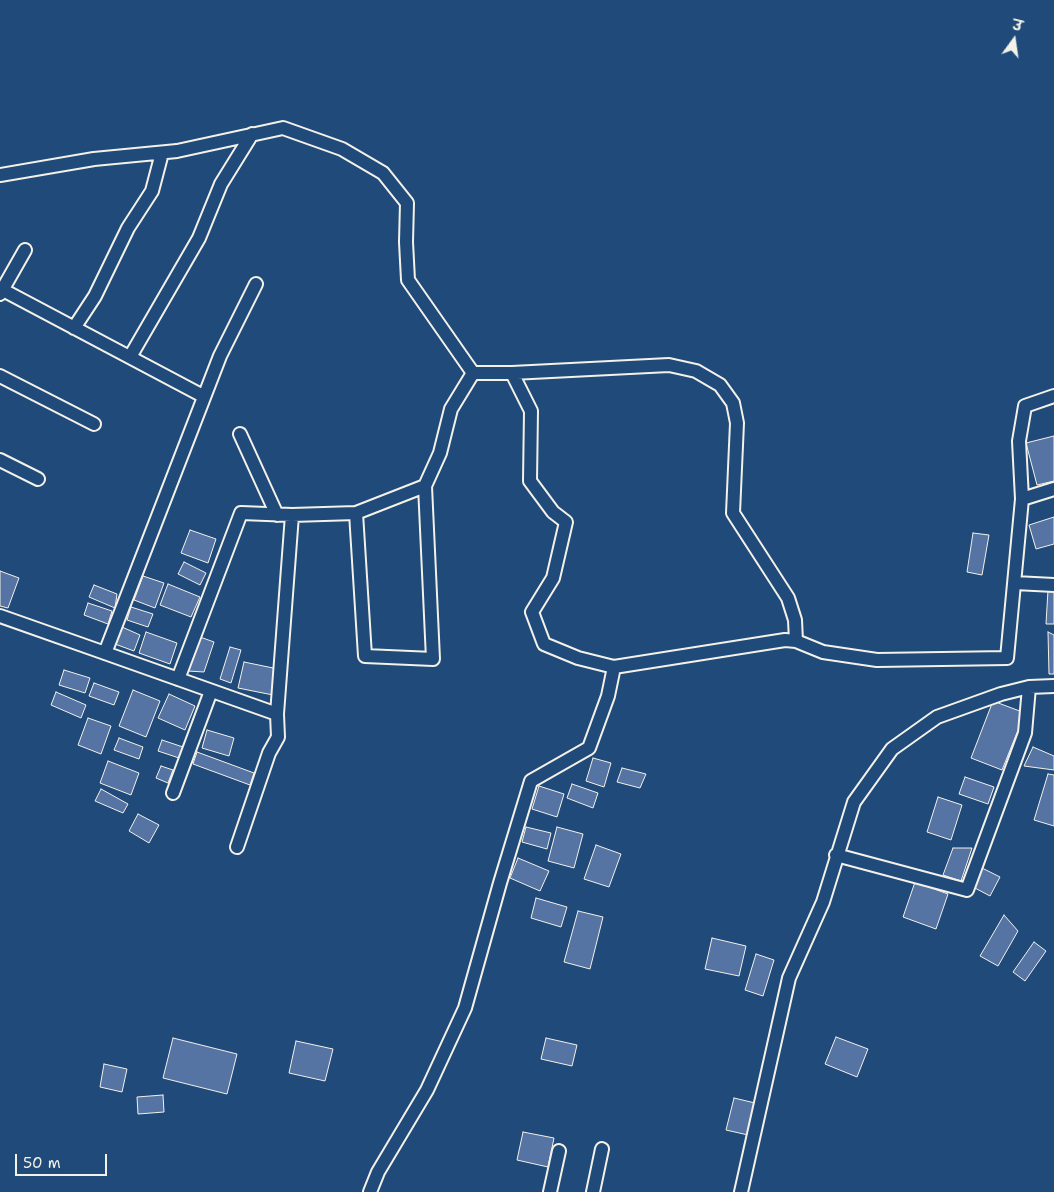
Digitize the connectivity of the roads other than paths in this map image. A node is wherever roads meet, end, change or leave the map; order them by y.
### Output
1 (252, 134) junction
2 (162, 153) junction
3 (0, 175) edge
4 (25, 250) dead end
5 (256, 284) dead end
6 (1, 292) edge
7 (74, 328) junction
8 (130, 357) junction
9 (473, 373) junction
10 (512, 373) junction
11 (0, 376) edge
12 (204, 396) junction
13 (1054, 396) edge
14 (94, 424) dead end
15 (240, 434) dead end
16 (0, 460) edge
17 (38, 478) dead end
18 (425, 486) junction
19 (1054, 489) edge
20 (1022, 499) junction
21 (356, 513) junction
22 (277, 515) junction
23 (292, 515) junction
24 (1015, 583) junction
25 (1054, 585) edge
26 (0, 616) edge
27 (796, 641) junction
28 (105, 653) junction
29 (614, 667) junction
30 (178, 679) junction
31 (1054, 686) edge
32 (1029, 687) junction
33 (211, 690) junction
34 (278, 714) junction
35 (173, 793) dead end
36 (236, 847) dead end
37 (836, 855) junction
38 (602, 1149) dead end
39 (559, 1151) dead end
40 (370, 1192) edge
41 (550, 1192) edge
42 (593, 1192) edge
43 (741, 1192) edge

1 - 2 street
1 - 8 street
1 - 9 street
2 - 3 street
2 - 7 street
4 - 6 street
5 - 12 street
6 - 7 street
7 - 8 street
8 - 12 street
9 - 10 street
9 - 18 street
10 - 27 street
10 - 29 street
11 - 14 street
12 - 28 street
13 - 20 street
15 - 22 street
16 - 17 street
18 - 21 street
18 - 21 street
19 - 20 street
20 - 24 street
21 - 23 street
22 - 23 street
22 - 30 street
23 - 34 street
24 - 25 street
24 - 27 street
26 - 28 street
27 - 29 street
28 - 30 street
29 - 40 street
30 - 33 street
31 - 32 street
32 - 37 street
32 - 37 street
33 - 34 street
33 - 35 street
34 - 36 street
37 - 43 street
38 - 42 street
39 - 41 street

